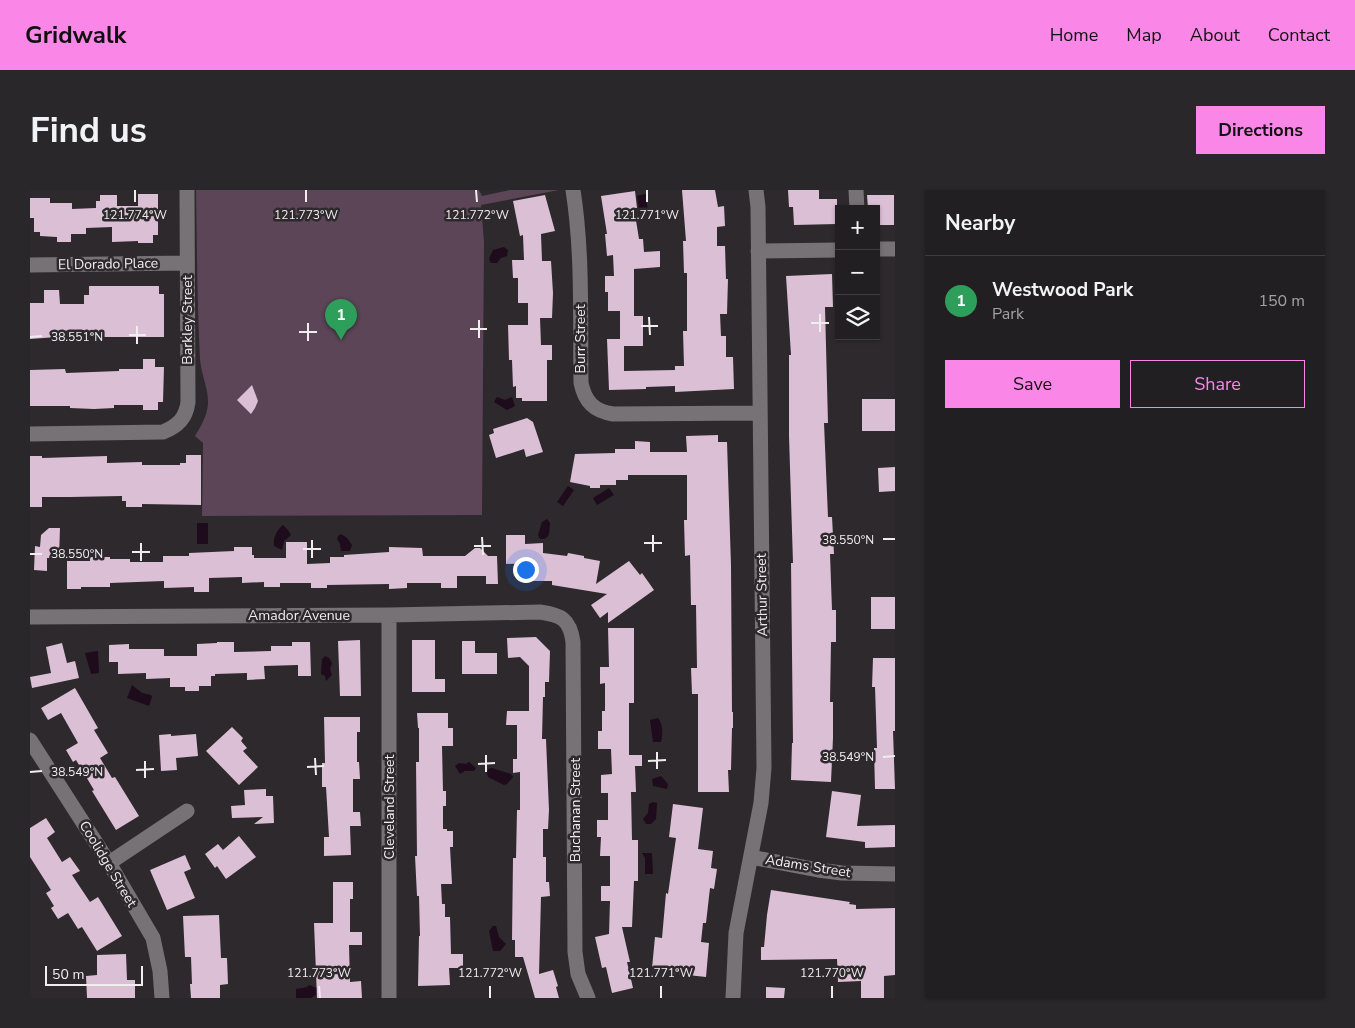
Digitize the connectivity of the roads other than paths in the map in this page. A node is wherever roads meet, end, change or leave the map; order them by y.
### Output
1 (187, 190) edge
2 (573, 190) edge
3 (756, 190) edge
4 (856, 190) edge
5 (856, 205) edge
6 (880, 249) edge
7 (895, 249) edge
8 (835, 250) edge
9 (758, 251) junction
10 (187, 263) junction
11 (30, 265) edge
12 (760, 413) junction
13 (30, 434) edge
14 (389, 615) junction
15 (30, 616) edge
16 (566, 621) joint
17 (30, 740) edge
18 (187, 811) dead end
19 (751, 857) junction
20 (109, 863) junction
21 (895, 874) edge
22 (162, 998) edge
23 (390, 998) edge
24 (588, 998) edge
25 (733, 998) edge

1 - 10 street, Barkley Street
2 - 12 street, Burr Street
3 - 9 street, Arthur Street
4 - 5 street
6 - 7 street
8 - 9 street
9 - 12 street, Arthur Street
10 - 11 street, El Dorado Place
10 - 13 street, Barkley Street
12 - 19 street, Arthur Street
14 - 15 street, Amador Avenue
14 - 16 street, Amador Avenue
14 - 23 street, Cleveland Street
16 - 24 street, Buchanan Street
17 - 20 street, Coolidge Street
18 - 20 street
19 - 21 street, Adams Street
19 - 25 street, Arthur Street
20 - 22 street, Coolidge Street

